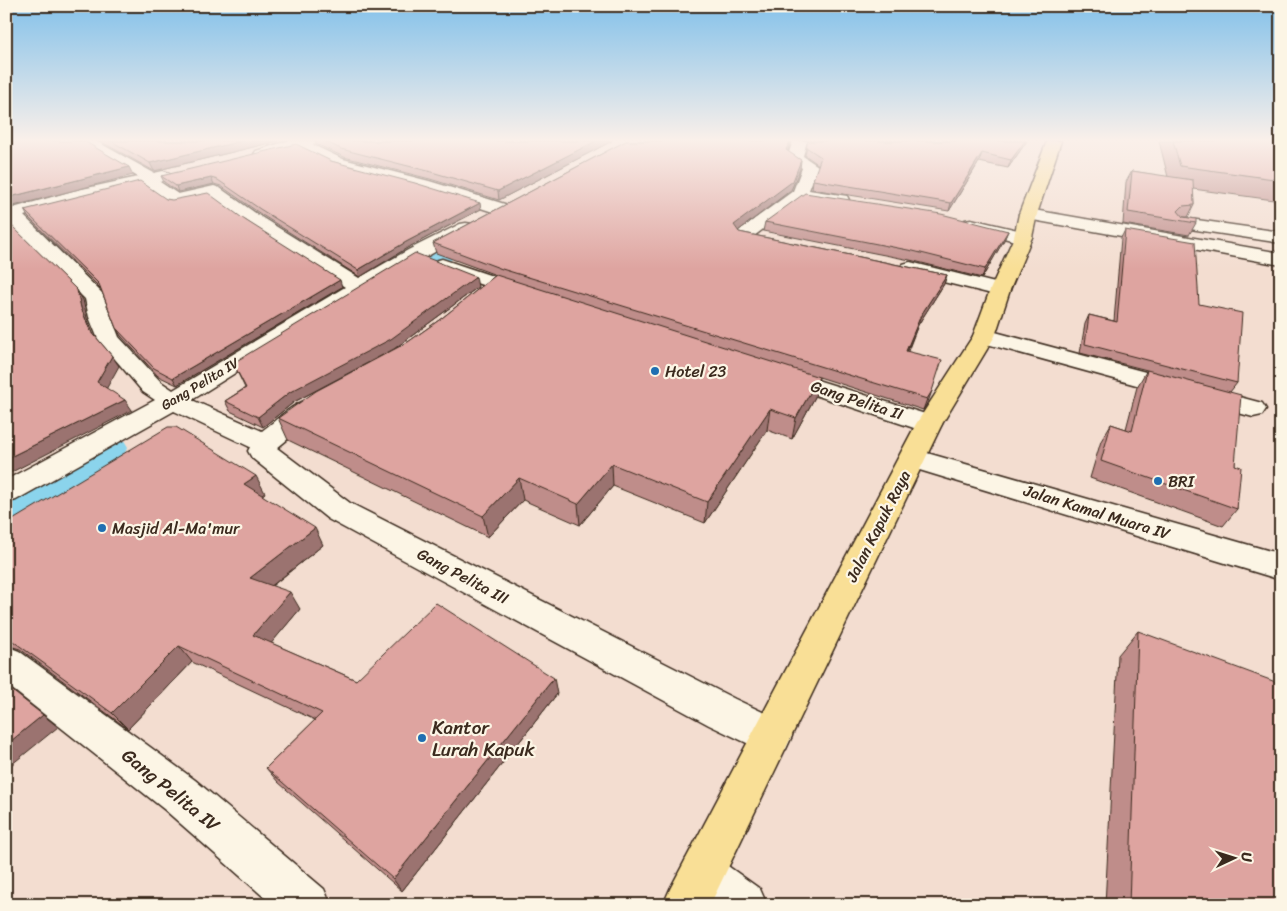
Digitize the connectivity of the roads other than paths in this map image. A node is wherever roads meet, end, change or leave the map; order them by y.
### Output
1 (128, 184) edge
2 (152, 184) edge
3 (421, 184) edge
4 (804, 184) edge
5 (1040, 184) edge
6 (800, 193) junction
7 (856, 202) edge
8 (9, 215) edge
9 (1135, 216) edge
10 (1029, 217) junction
11 (1164, 220) edge
12 (957, 221) edge
13 (1281, 238) edge
14 (764, 239) edge
15 (426, 258) junction
16 (1281, 259) edge
17 (891, 264) edge
18 (496, 284) junction
19 (359, 287) junction
20 (1000, 290) junction
21 (543, 300) edge
22 (476, 301) edge
23 (984, 336) junction
24 (761, 375) edge
25 (329, 396) edge
26 (178, 404) junction
27 (1253, 409) dead end
28 (922, 438) junction
29 (265, 443) junction
30 (6, 493) edge
31 (1281, 567) edge
32 (6, 662) edge
33 (772, 736) junction
34 (694, 890) edge
35 (308, 905) edge
36 (744, 905) edge

1 - 8 street
2 - 19 street
3 - 15 street, Gang Pelita IV
4 - 6 street
5 - 10 main road, Jalan Kapuk Raya
6 - 7 street
6 - 14 street
8 - 26 street
9 - 10 street
10 - 12 street
10 - 16 street
10 - 20 main road, Jalan Kapuk Raya
11 - 13 street
15 - 18 street
15 - 19 street, Gang Pelita IV
17 - 20 street
18 - 21 street
18 - 22 street
19 - 26 street, Gang Pelita IV
20 - 23 main road, Jalan Kapuk Raya
23 - 27 street
23 - 28 main road, Jalan Kapuk Raya
24 - 28 street, Jalan Kamal Muara IV
25 - 29 street
26 - 29 street
26 - 30 street, Gang Pelita IV
28 - 31 street, Jalan Kamal Muara IV
28 - 33 main road, Jalan Kapuk Raya
29 - 33 street, Gang Pelita III
32 - 35 street, Gang Pelita IV
33 - 34 main road, Jalan Kapuk Raya
34 - 36 street

